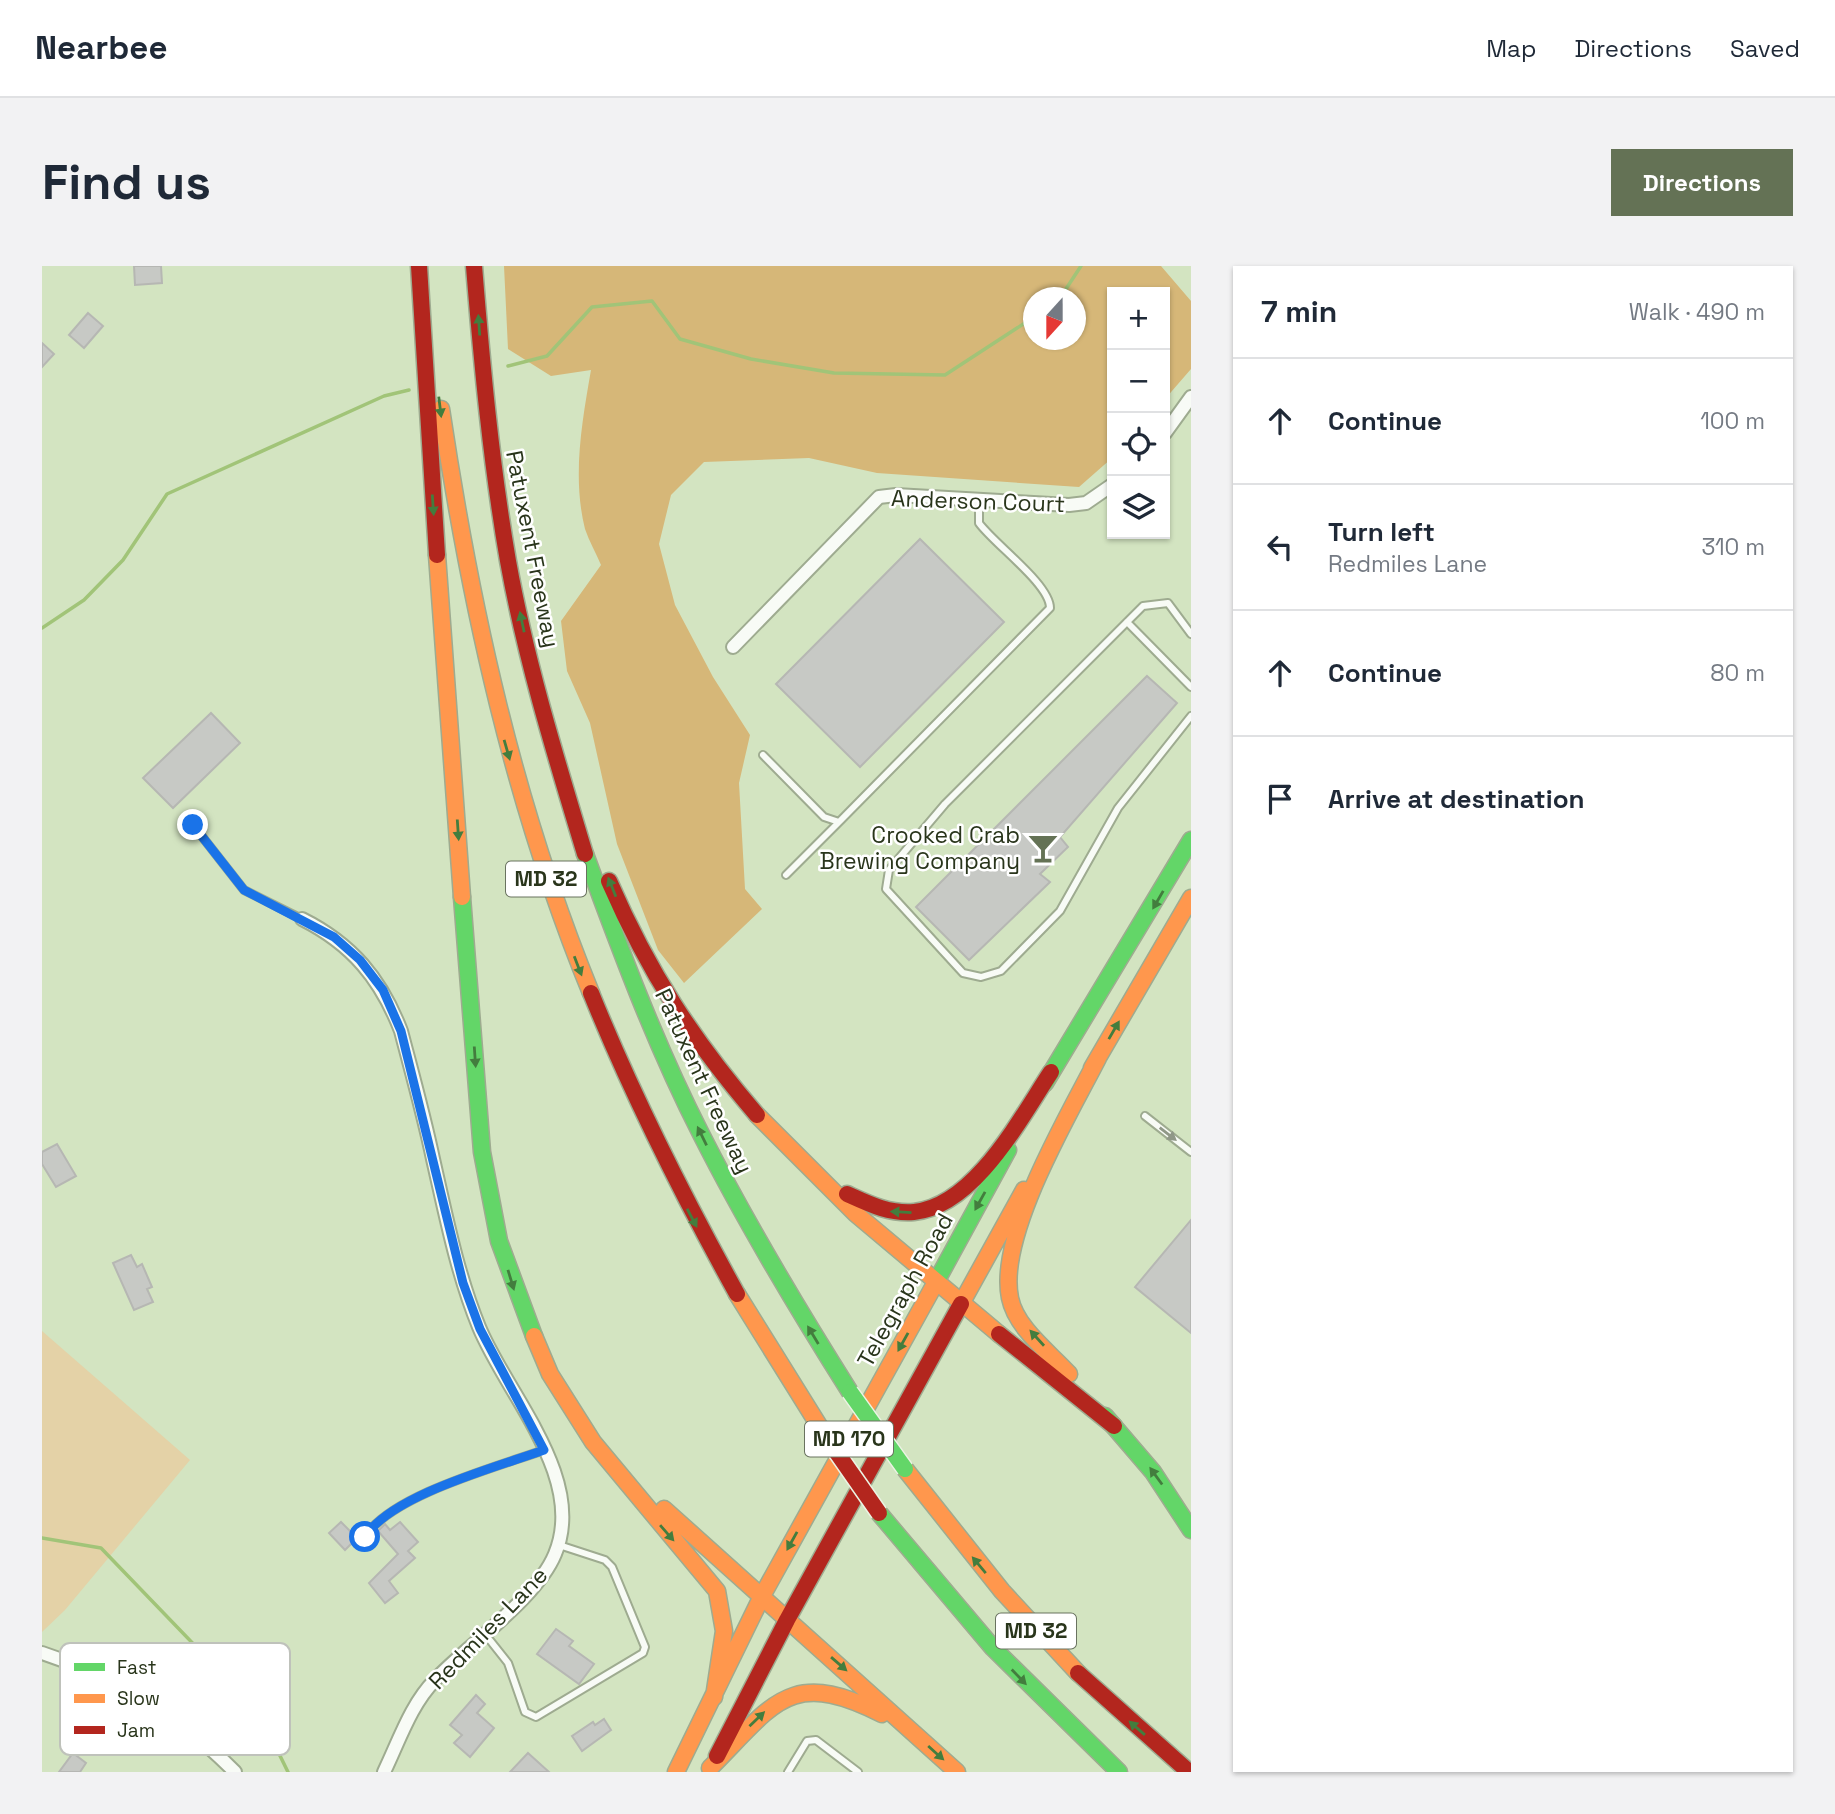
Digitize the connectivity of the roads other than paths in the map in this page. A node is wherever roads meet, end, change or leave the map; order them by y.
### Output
1 (419, 266) edge
2 (429, 266) edge
3 (474, 266) edge
4 (1191, 397) edge
5 (1170, 426) edge
6 (1107, 488) edge
7 (979, 500) junction
8 (1127, 622) junction
9 (1191, 634) edge
10 (733, 647) dead end
11 (529, 654) junction
12 (1191, 687) edge
13 (1191, 716) edge
14 (763, 754) dead end
15 (839, 822) junction
16 (193, 825) dead end
17 (1191, 840) edge
18 (786, 875) dead end
19 (1189, 906) edge
20 (302, 919) joint
21 (1098, 1058) junction
22 (1051, 1072) junction
23 (1145, 1116) dead end
24 (1191, 1152) edge
25 (804, 1163) junction
26 (936, 1282) junction
27 (961, 1304) junction
28 (1114, 1426) junction
29 (593, 1442) junction
30 (544, 1450) junction
31 (1191, 1530) edge
32 (365, 1537) dead end
33 (558, 1545) junction
34 (762, 1596) junction
35 (787, 1619) junction
36 (484, 1632) junction
37 (42, 1653) edge
38 (60, 1660) edge
39 (714, 1697) junction
40 (915, 1733) junction
41 (217, 1755) edge
42 (709, 1770) edge
43 (235, 1772) edge
44 (384, 1772) edge
45 (676, 1772) edge
46 (788, 1772) edge
47 (858, 1772) edge
48 (957, 1772) edge
49 (1119, 1772) edge
50 (1189, 1772) edge

1 -> 29 main road
2 -> 49 main road, MD 32, bridge
11 -> 3 main road, Patuxent Freeway / MD 32
4 - 5 street
6 - 7 street, Anderson Court
7 - 10 street, Anderson Court
7 - 15 lane
8 - 9 lane
8 - 12 lane
8 - 13 lane
25 -> 11 main road
50 -> 11 main road, Patuxent Freeway / MD 32, bridge
14 - 15 lane
15 - 18 lane
16 - 20 lane
17 -> 22 main road, Telegraph Road / MD 170
21 -> 19 main road, MD 170
20 - 30 street, Redmiles Lane
21 - 27 main road, MD 170
28 -> 21 main road
22 -> 25 main road
22 -> 26 main road, Telegraph Road / MD 170
23 -> 24 lane
25 - 26 main road
26 - 27 main road
26 -> 34 main road, Telegraph Road / MD 170
27 - 28 main road
27 - 35 main road, MD 170
31 -> 28 main road
29 - 34 main road
29 -> 39 main road
30 - 32 lane
30 - 33 street, Redmiles Lane
33 - 36 street, Redmiles Lane
33 - 36 lane
34 - 35 main road
34 - 39 main road, Telegraph Road / MD 170
35 -> 40 main road
35 - 42 main road, MD 170
36 - 44 street, Redmiles Lane
37 - 38 street
39 - 45 main road, Telegraph Road / MD 170
42 -> 40 main road
40 -> 48 main road
41 - 43 street
46 - 47 lane

